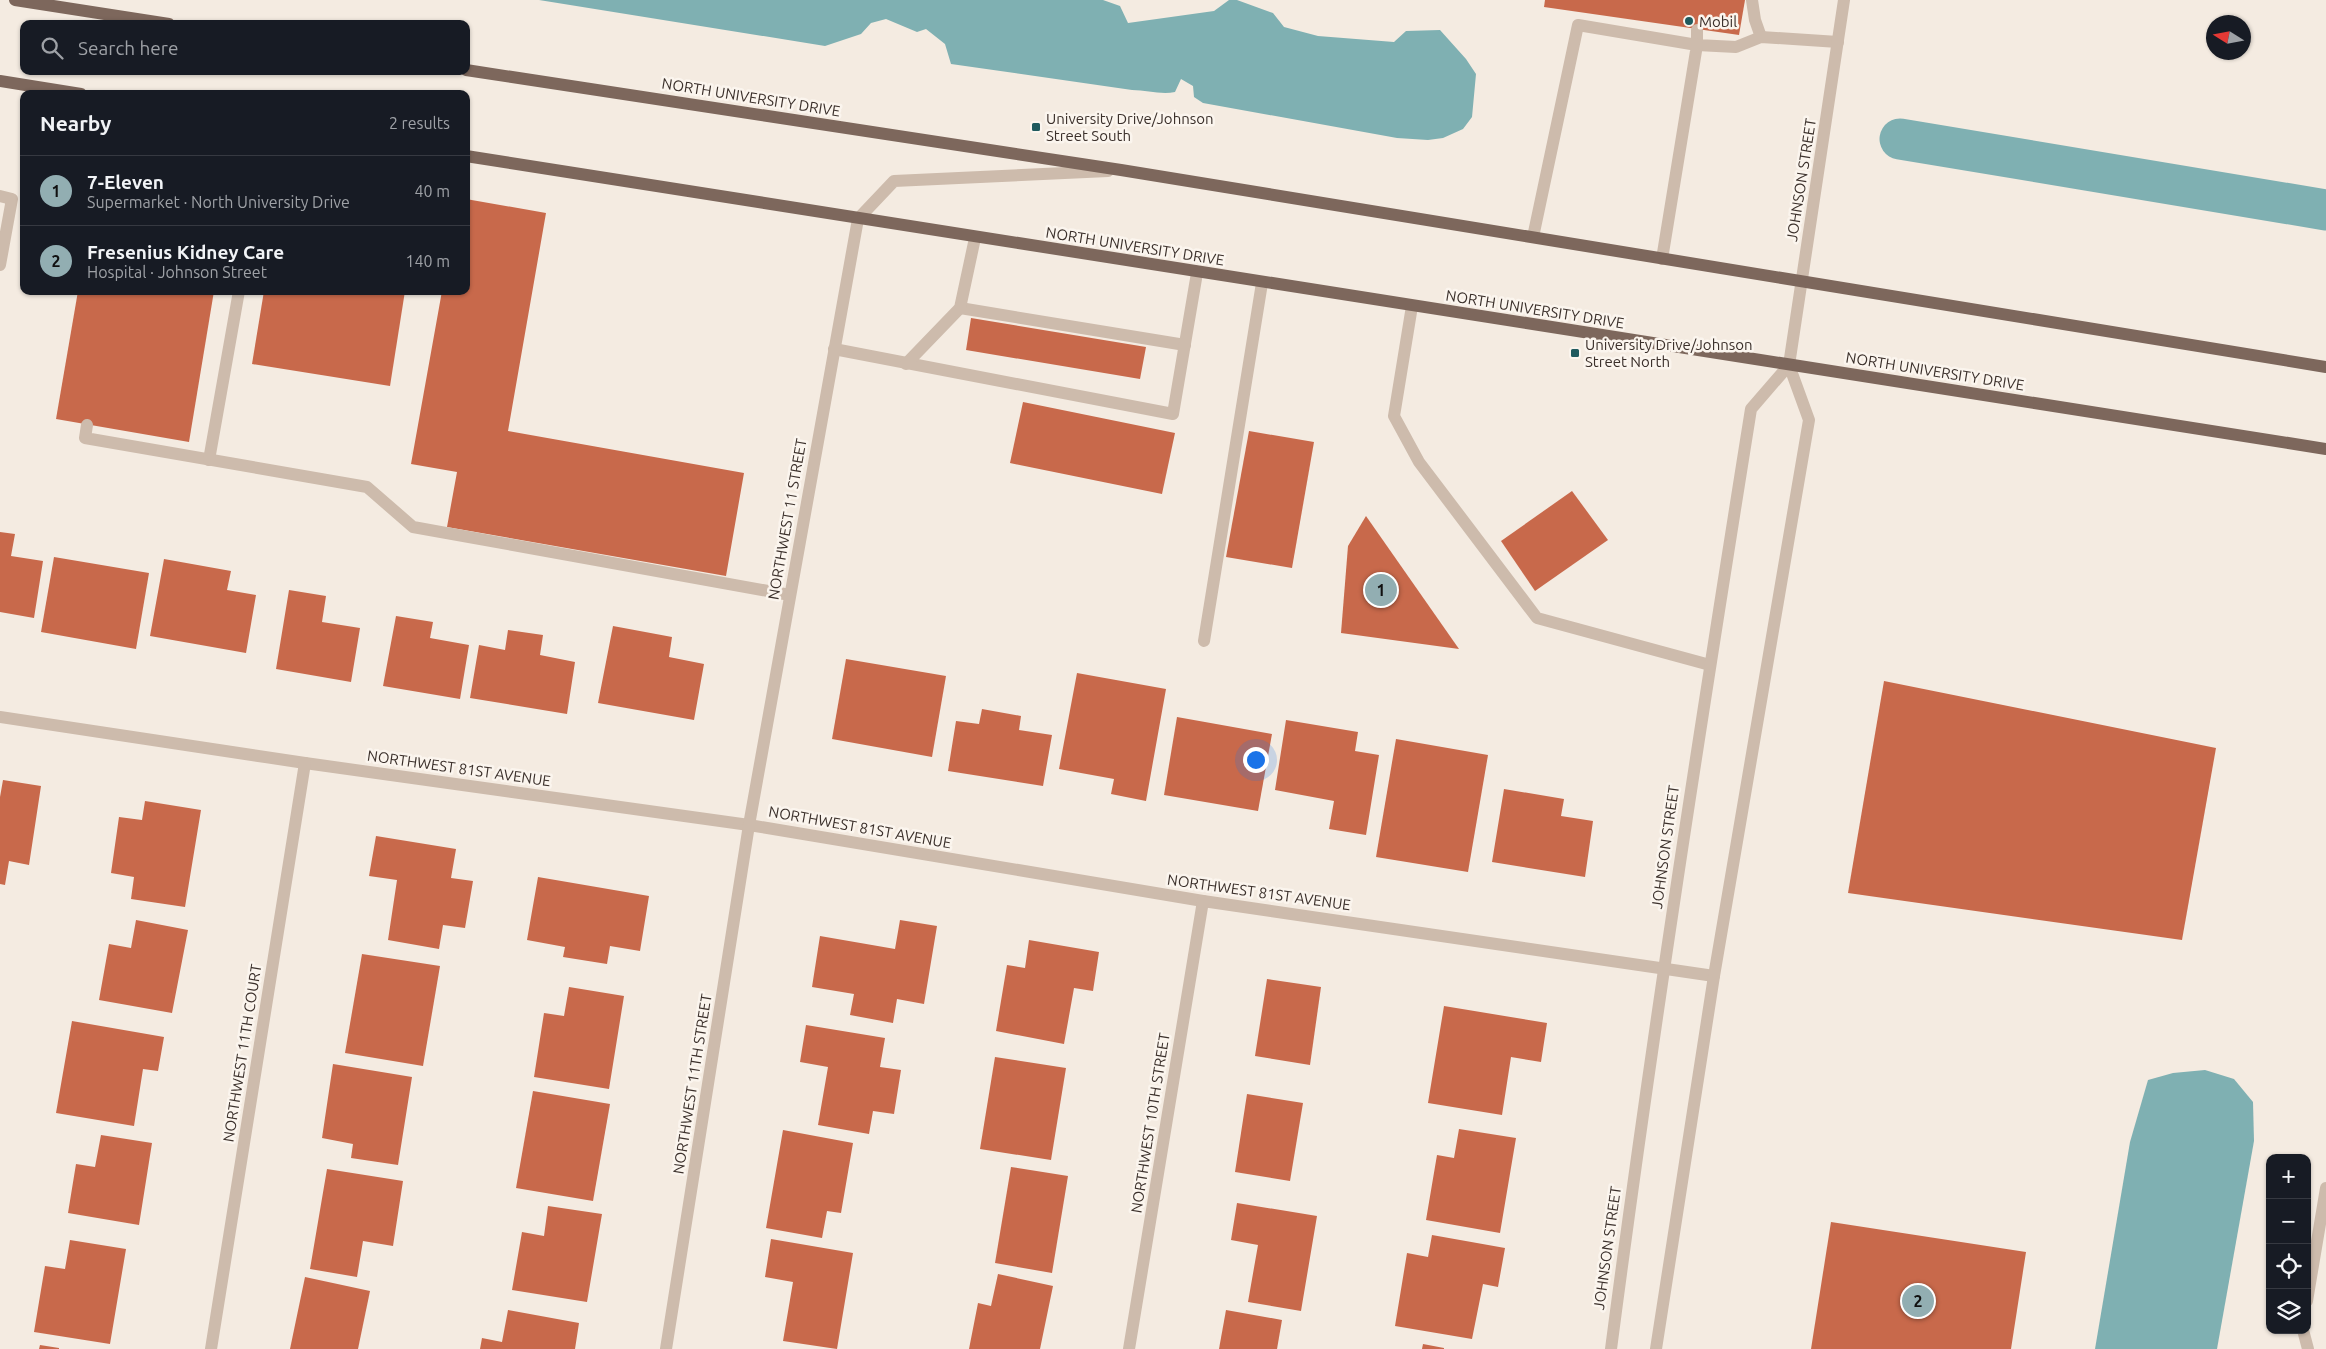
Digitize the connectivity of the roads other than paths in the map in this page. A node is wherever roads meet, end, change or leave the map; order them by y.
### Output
1 (15, 0) edge
2 (1752, 0) edge
3 (1844, 0) edge
4 (143, 20) edge
5 (1697, 30) dead end
6 (1761, 37) junction
7 (1838, 42) junction
8 (1697, 45) junction
9 (470, 71) edge
10 (0, 81) edge
11 (56, 90) edge
12 (470, 157) edge
13 (1121, 170) junction
14 (0, 196) edge
15 (858, 219) junction
16 (1533, 237) junction
17 (975, 238) junction
18 (1662, 259) junction
19 (0, 265) edge
20 (1197, 272) junction
21 (1802, 281) junction
22 (1262, 283) junction
23 (238, 295) edge
24 (1412, 306) junction
25 (960, 308) junction
26 (1184, 345) junction
27 (834, 349) junction
28 (906, 364) junction
29 (1789, 365) junction
30 (2326, 367) edge
31 (87, 425) dead end
32 (2326, 449) edge
33 (209, 460) junction
34 (790, 595) junction
35 (1204, 641) dead end
36 (1710, 665) junction
37 (0, 717) edge
38 (305, 762) junction
39 (749, 825) junction
40 (1203, 901) junction
41 (1665, 968) junction
42 (1714, 976) junction
43 (2326, 1188) edge
44 (2309, 1289) edge
45 (2304, 1334) edge
46 (211, 1349) edge
47 (666, 1349) edge
48 (1129, 1349) edge
49 (1610, 1349) edge
50 (1656, 1349) edge
51 (2308, 1349) edge

1 - 4 main road
2 - 6 street
3 - 7 street, JOHNSON STREET
5 - 8 street
6 - 7 street
6 - 8 street
7 - 21 street, JOHNSON STREET
8 - 16 street
8 - 18 street
9 - 13 main road, NORTH UNIVERSITY DRIVE
10 - 11 main road
12 - 15 main road, NORTH UNIVERSITY DRIVE
13 - 15 street, NORTH UNIVERSITY DRIVE
13 - 16 main road, NORTH UNIVERSITY DRIVE
14 - 19 street
15 - 17 main road, NORTH UNIVERSITY DRIVE
15 - 27 street, NORTHWEST 11 STREET
16 - 18 main road, NORTH UNIVERSITY DRIVE
17 - 20 main road, NORTH UNIVERSITY DRIVE
17 - 25 street
18 - 21 main road, NORTH UNIVERSITY DRIVE
20 - 22 main road, NORTH UNIVERSITY DRIVE
20 - 26 street
21 - 29 street, JOHNSON STREET
21 - 30 main road, NORTH UNIVERSITY DRIVE
22 - 24 main road, NORTH UNIVERSITY DRIVE
22 - 35 street
23 - 33 street
24 - 29 main road, NORTH UNIVERSITY DRIVE
24 - 36 street
25 - 26 street
25 - 28 street
26 - 28 street
27 - 28 street
27 - 34 street, NORTHWEST 11 STREET
29 - 32 main road, NORTH UNIVERSITY DRIVE
29 - 36 street, JOHNSON STREET
29 - 42 street, JOHNSON STREET
31 - 33 street
33 - 34 street
34 - 39 street, NORTHWEST 11 STREET
36 - 41 street, JOHNSON STREET
37 - 38 street, NORTHWEST 81ST AVENUE
38 - 39 street, NORTHWEST 81ST AVENUE
38 - 46 street, NORTHWEST 11TH COURT
39 - 40 street, NORTHWEST 81ST AVENUE
39 - 47 street, NORTHWEST 11TH STREET
40 - 41 street, NORTHWEST 81ST AVENUE
40 - 48 street, NORTHWEST 10TH STREET
41 - 42 street, NORTHWEST 81ST AVENUE
41 - 49 street, JOHNSON STREET
42 - 50 street, JOHNSON STREET
43 - 44 street
45 - 51 street

